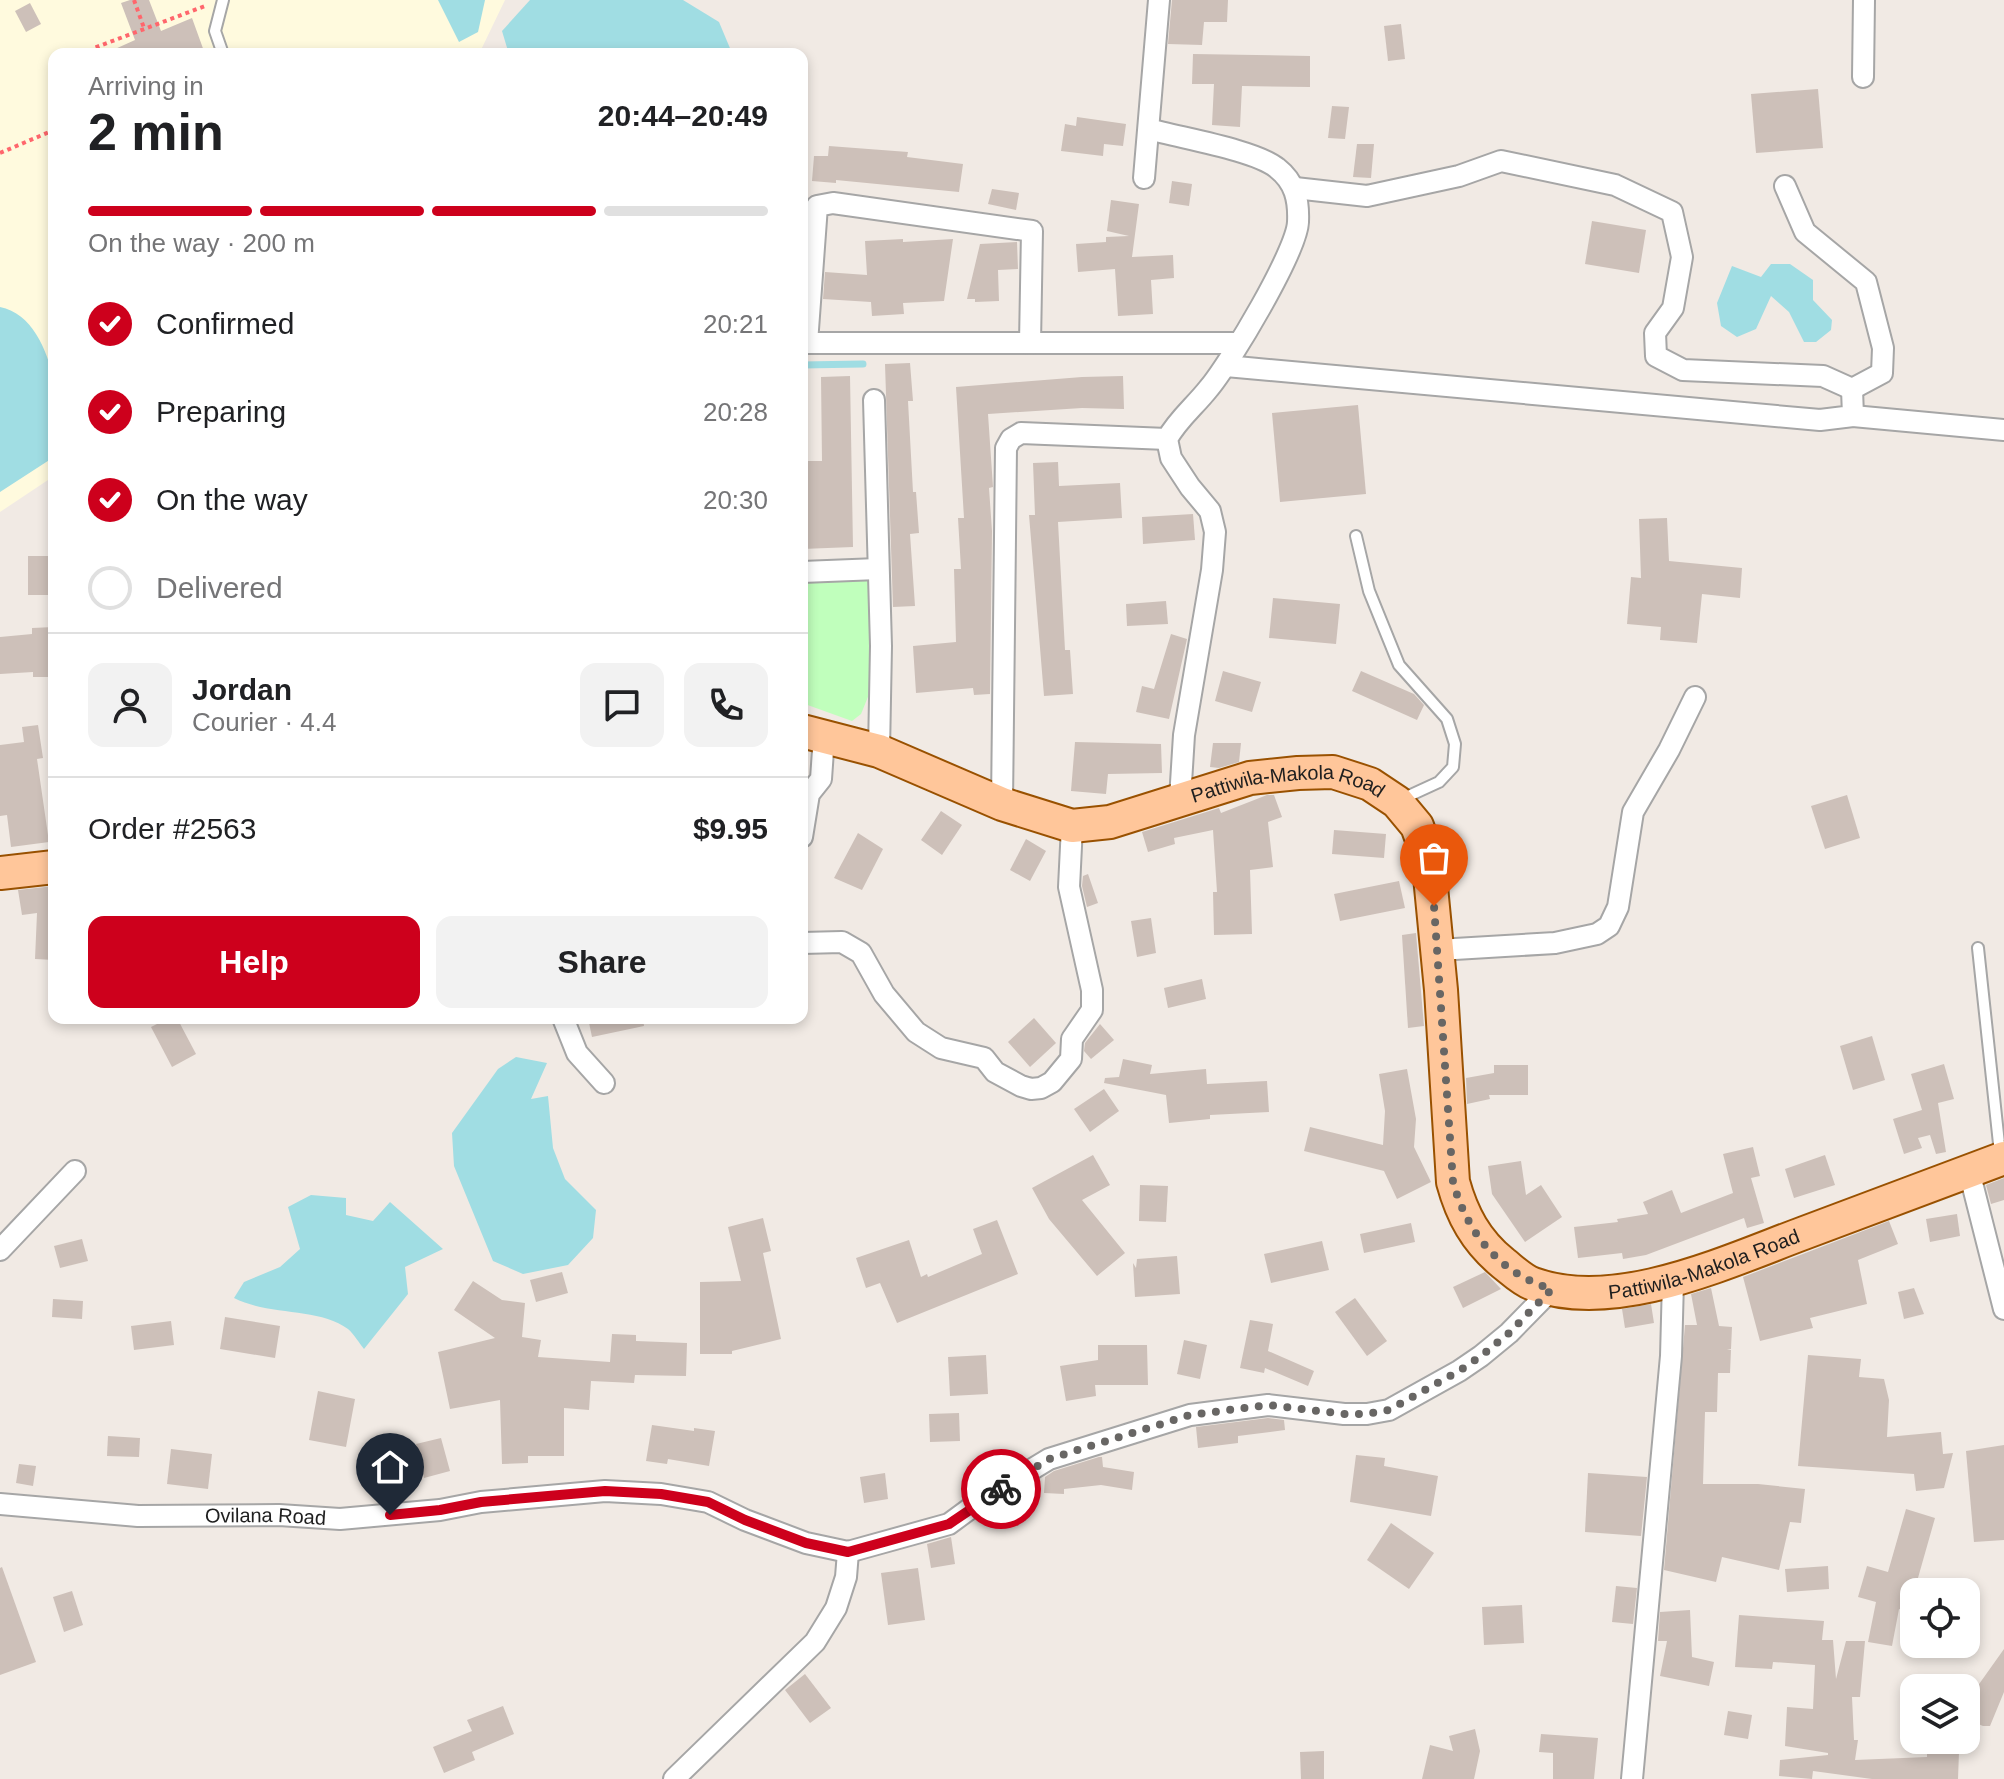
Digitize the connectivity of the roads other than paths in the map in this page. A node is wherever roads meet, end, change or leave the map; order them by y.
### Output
1 (223, 0) edge
2 (1159, 0) edge
3 (1864, 0) edge
4 (221, 48) edge
5 (1863, 77) dead end
6 (1149, 129) junction
7 (1144, 178) dead end
8 (1785, 186) dead end
9 (1295, 188) junction
10 (808, 309) edge
11 (808, 343) edge
12 (1030, 343) junction
13 (1238, 343) junction
14 (1226, 366) junction
15 (1852, 389) junction
16 (874, 400) dead end
17 (1853, 416) junction
18 (2004, 430) edge
19 (1167, 439) junction
20 (1356, 536) dead end
21 (878, 569) junction
22 (808, 572) edge
23 (1695, 697) dead end
24 (813, 733) edge
25 (879, 751) junction
26 (1180, 799) junction
27 (808, 800) edge
28 (1397, 802) junction
29 (1002, 804) junction
30 (1072, 826) junction
31 (48, 868) edge
32 (0, 873) edge
33 (808, 943) edge
34 (1978, 948) dead end
35 (1438, 950) junction
36 (565, 1024) edge
37 (604, 1083) dead end
38 (2002, 1159) edge
39 (75, 1171) dead end
40 (1969, 1171) junction
41 (0, 1250) edge
42 (1673, 1281) junction
43 (1552, 1289) junction
44 (2004, 1309) edge
45 (0, 1504) edge
46 (848, 1552) junction
47 (674, 1779) edge
48 (1632, 1779) edge

1 - 4 lane
2 - 6 street
3 - 5 street
6 - 7 street
6 - 9 street
8 - 15 street
9 - 13 street
9 - 15 street
10 - 12 street
11 - 12 street
12 - 13 street
13 - 14 street
14 - 17 street
14 - 19 street
15 - 17 street
16 - 21 street
17 - 18 street
19 - 26 street
19 - 29 street
20 - 28 lane
21 - 22 street
21 - 25 street
23 - 35 street
24 - 25 main road, Pattiwila-Makola Road
24 - 27 street
25 - 29 main road, Pattiwila-Makola Road
26 - 28 main road, Pattiwila-Makola Road
26 - 30 main road, Pattiwila-Makola Road
28 - 35 main road, Pattiwila-Makola Road
29 - 30 main road, Pattiwila-Makola Road
30 - 33 street
31 - 32 main road
34 - 38 lane
35 - 43 main road, Pattiwila-Makola Road
36 - 37 street
38 - 40 main road, Pattiwila-Makola Road
39 - 41 street
40 - 42 main road, Pattiwila-Makola Road
40 - 44 street
42 - 43 main road, Pattiwila-Makola Road
42 - 48 street
43 - 46 street, Ovilana Road
45 - 46 street, Ovilana Road
46 - 47 street

